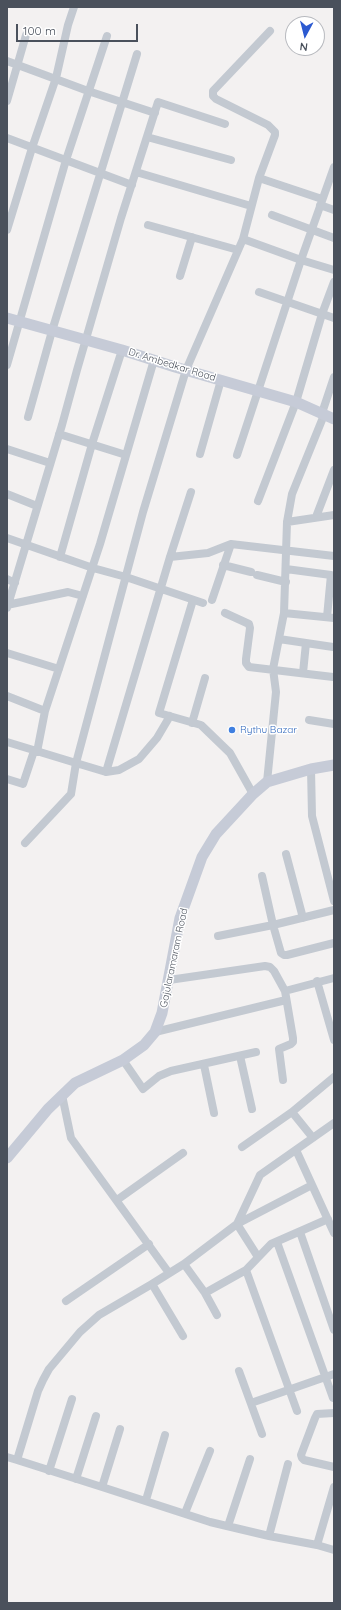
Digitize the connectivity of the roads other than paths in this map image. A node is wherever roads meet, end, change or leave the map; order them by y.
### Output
1 (74, 7) edge
2 (270, 31) dead end
3 (26, 35) dead end
4 (107, 36) dead end
5 (137, 54) dead end
6 (7, 61) edge
7 (17, 65) junction
8 (56, 78) junction
9 (88, 91) junction
10 (7, 101) edge
11 (122, 103) junction
12 (155, 113) junction
13 (225, 124) dead end
14 (147, 137) junction
15 (7, 138) edge
16 (32, 148) junction
17 (66, 160) junction
18 (232, 160) dead end
19 (334, 167) edge
20 (136, 172) junction
21 (100, 173) junction
22 (259, 178) junction
23 (332, 182) edge
24 (132, 185) junction
25 (321, 202) junction
26 (251, 206) junction
27 (334, 210) edge
28 (272, 215) dead end
29 (148, 225) dead end
30 (311, 228) junction
31 (7, 230) edge
32 (192, 237) junction
33 (243, 238) junction
34 (334, 238) edge
35 (238, 250) junction
36 (301, 260) junction
37 (334, 270) edge
38 (180, 276) dead end
39 (334, 282) edge
40 (258, 292) dead end
41 (287, 301) junction
42 (322, 314) junction
43 (7, 318) edge
44 (334, 318) edge
45 (20, 322) junction
46 (52, 331) junction
47 (86, 340) junction
48 (122, 350) junction
49 (154, 360) junction
50 (7, 365) edge
51 (186, 370) junction
52 (334, 377) edge
53 (221, 380) junction
54 (257, 392) junction
55 (296, 402) junction
56 (327, 416) edge
57 (28, 417) dead end
58 (59, 434) junction
59 (92, 444) junction
60 (7, 449) edge
61 (200, 454) dead end
62 (126, 455) junction
63 (236, 455) dead end
64 (50, 463) junction
65 (334, 470) edge
66 (191, 492) dead end
67 (7, 494) edge
68 (258, 501) dead end
69 (37, 506) junction
70 (334, 515) edge
71 (316, 517) junction
72 (287, 522) junction
73 (7, 538) edge
74 (231, 544) junction
75 (26, 545) junction
76 (286, 550) junction
77 (334, 556) edge
78 (60, 557) junction
79 (170, 557) junction
80 (222, 565) junction
81 (93, 568) junction
82 (286, 569) junction
83 (126, 577) junction
84 (7, 579) edge
85 (286, 582) junction
86 (15, 583) junction
87 (332, 586) edge
88 (161, 589) junction
89 (83, 596) junction
90 (193, 600) junction
91 (212, 600) dead end
92 (203, 603) dead end
93 (7, 606) edge
94 (225, 613) dead end
95 (284, 613) junction
96 (330, 617) edge
97 (279, 639) junction
98 (306, 643) junction
99 (333, 647) dead end
100 (7, 653) edge
101 (59, 669) junction
102 (273, 669) junction
103 (302, 673) junction
104 (205, 678) dead end
105 (333, 678) edge
106 (7, 696) edge
107 (45, 711) junction
108 (170, 716) junction
109 (309, 720) dead end
110 (192, 723) junction
111 (334, 724) edge
112 (7, 742) edge
113 (35, 752) junction
114 (76, 763) junction
115 (334, 765) edge
116 (311, 769) junction
117 (106, 772) junction
118 (7, 780) edge
119 (267, 782) junction
120 (253, 794) junction
121 (25, 843) dead end
122 (286, 854) dead end
123 (262, 876) dead end
124 (334, 901) edge
125 (334, 910) edge
126 (303, 918) junction
127 (273, 925) junction
128 (218, 936) dead end
129 (334, 943) edge
130 (334, 978) edge
131 (169, 980) junction
132 (318, 981) junction
133 (285, 991) junction
134 (286, 1000) junction
135 (155, 1032) junction
136 (334, 1040) edge
137 (256, 1052) dead end
138 (240, 1056) junction
139 (123, 1060) junction
140 (204, 1065) junction
141 (334, 1077) edge
142 (284, 1080) dead end
143 (62, 1095) junction
144 (252, 1109) dead end
145 (292, 1112) junction
146 (214, 1113) dead end
147 (334, 1123) edge
148 (313, 1138) junction
149 (242, 1147) dead end
150 (296, 1150) junction
151 (183, 1153) dead end
152 (7, 1158) edge
153 (312, 1185) junction
154 (117, 1200) junction
155 (328, 1219) junction
156 (237, 1224) junction
157 (333, 1230) edge
158 (300, 1232) junction
159 (277, 1242) junction
160 (149, 1244) junction
161 (258, 1257) junction
162 (184, 1264) junction
163 (246, 1270) junction
164 (169, 1272) junction
165 (152, 1284) junction
166 (205, 1293) junction
167 (66, 1301) dead end
168 (217, 1315) dead end
169 (334, 1330) edge
170 (183, 1336) dead end
171 (239, 1371) dead end
172 (330, 1375) edge
173 (290, 1389) junction
174 (333, 1398) dead end
175 (72, 1399) dead end
176 (251, 1403) junction
177 (297, 1411) dead end
178 (334, 1413) edge
179 (96, 1416) dead end
180 (120, 1429) dead end
181 (262, 1434) dead end
182 (165, 1435) dead end
183 (210, 1451) dead end
184 (7, 1457) edge
185 (250, 1459) dead end
186 (17, 1460) junction
187 (288, 1464) dead end
188 (334, 1467) edge
189 (49, 1471) junction
190 (76, 1479) junction
191 (102, 1487) junction
192 (334, 1487) edge
193 (146, 1500) junction
194 (185, 1514) junction
195 (228, 1526) junction
196 (269, 1536) junction
197 (317, 1545) junction
198 (334, 1550) edge

1 - 8 street
2 - 22 street
3 - 7 street
4 - 9 street
5 - 11 street
6 - 7 street
7 - 8 street
7 - 10 street
8 - 9 street
8 - 16 street
9 - 11 street
9 - 17 street
11 - 12 street
11 - 21 street
12 - 13 street
12 - 14 street
14 - 18 street
14 - 20 street
15 - 16 street
16 - 17 street
16 - 31 street
17 - 21 street
17 - 45 street
19 - 23 street
20 - 24 street
20 - 26 street
21 - 24 street
21 - 46 street
22 - 25 street
22 - 26 street
23 - 25 street
24 - 47 street
25 - 27 street
25 - 30 street
26 - 33 street
28 - 30 street
29 - 32 street
30 - 34 street
30 - 36 street
32 - 35 street
32 - 38 street
33 - 35 street
33 - 36 street
35 - 51 street
36 - 37 street
36 - 41 street
39 - 42 street
40 - 41 street
41 - 42 street
41 - 54 street
42 - 44 street
42 - 55 street
43 - 45 main road, Dr. Ambedkar Road
45 - 46 main road, Dr. Ambedkar Road
45 - 50 street
46 - 47 main road, Dr. Ambedkar Road
46 - 57 street
47 - 48 main road, Dr. Ambedkar Road
47 - 58 street
48 - 49 main road, Dr. Ambedkar Road
48 - 59 street
49 - 51 main road, Dr. Ambedkar Road
49 - 62 street
51 - 53 main road, Dr. Ambedkar Road
51 - 83 street
52 - 56 street
53 - 54 main road, Dr. Ambedkar Road
53 - 61 street
54 - 55 main road, Dr. Ambedkar Road
54 - 63 street
55 - 56 main road, Dr. Ambedkar Road
55 - 68 street
56 - 72 street
58 - 59 street
58 - 64 street
59 - 62 street
59 - 78 street
60 - 64 street
62 - 81 street
64 - 69 street
65 - 71 street
66 - 79 street
67 - 69 street
69 - 75 street
70 - 71 street
71 - 72 street
72 - 76 street
73 - 75 street
74 - 76 street
74 - 79 street
74 - 80 street
75 - 78 street
75 - 86 street
76 - 77 street
76 - 82 street
78 - 81 street
79 - 88 street
80 - 85 street
80 - 91 street
81 - 83 street
81 - 89 street
82 - 85 street
82 - 87 street
83 - 88 street
83 - 114 street
84 - 86 street
85 - 95 street
86 - 93 street
87 - 96 street
88 - 90 street
88 - 117 street
89 - 93 street
89 - 101 street
90 - 92 street
90 - 108 street
94 - 102 street
95 - 96 street
95 - 97 street
97 - 98 street
97 - 102 street
98 - 99 street
98 - 103 street
100 - 101 street
101 - 107 street
102 - 103 street
102 - 119 street
103 - 105 street
104 - 110 street
106 - 107 street
107 - 113 street
108 - 110 street
108 - 117 street
109 - 111 street
110 - 120 street
112 - 113 street
113 - 114 street
113 - 118 street
114 - 117 street
114 - 121 street
115 - 116 main road, Gajularamaram Road
116 - 119 main road, Gajularamaram Road
116 - 124 street
119 - 120 main road, Gajularamaram Road
120 - 131 main road, Gajularamaram Road
122 - 126 street
123 - 127 street
125 - 126 street
126 - 127 street
127 - 128 street
127 - 129 street
130 - 132 street
131 - 133 street
131 - 135 main road, Gajularamaram Road
132 - 133 street
132 - 136 street
133 - 134 street
134 - 135 street
134 - 142 street
135 - 139 main road, Gajularamaram Road
137 - 138 street
138 - 140 street
138 - 144 street
139 - 140 street
139 - 143 main road, Gajularamaram Road
140 - 146 street
141 - 145 street
143 - 152 main road, Gajularamaram Road
143 - 154 street
145 - 148 street
145 - 149 street
147 - 148 street
148 - 150 street
150 - 153 street
150 - 156 street
151 - 154 street
153 - 155 street
153 - 156 street
154 - 160 street
155 - 157 street
155 - 158 street
156 - 161 street
156 - 162 street
158 - 159 street
158 - 169 street
159 - 161 street
159 - 172 street
160 - 164 street
160 - 167 street
161 - 163 street
162 - 164 street
162 - 166 street
163 - 166 street
163 - 173 street
164 - 165 street
165 - 170 street
165 - 186 street
166 - 168 street
171 - 176 street
172 - 173 street
172 - 174 street
173 - 176 street
173 - 177 street
175 - 189 street
176 - 181 street
178 - 188 street
179 - 190 street
180 - 191 street
182 - 193 street
183 - 194 street
184 - 186 street
185 - 195 street
186 - 189 street
187 - 196 street
189 - 190 street
190 - 191 street
191 - 193 street
192 - 197 street
193 - 194 street
194 - 195 street
195 - 196 street
196 - 197 street
197 - 198 street

